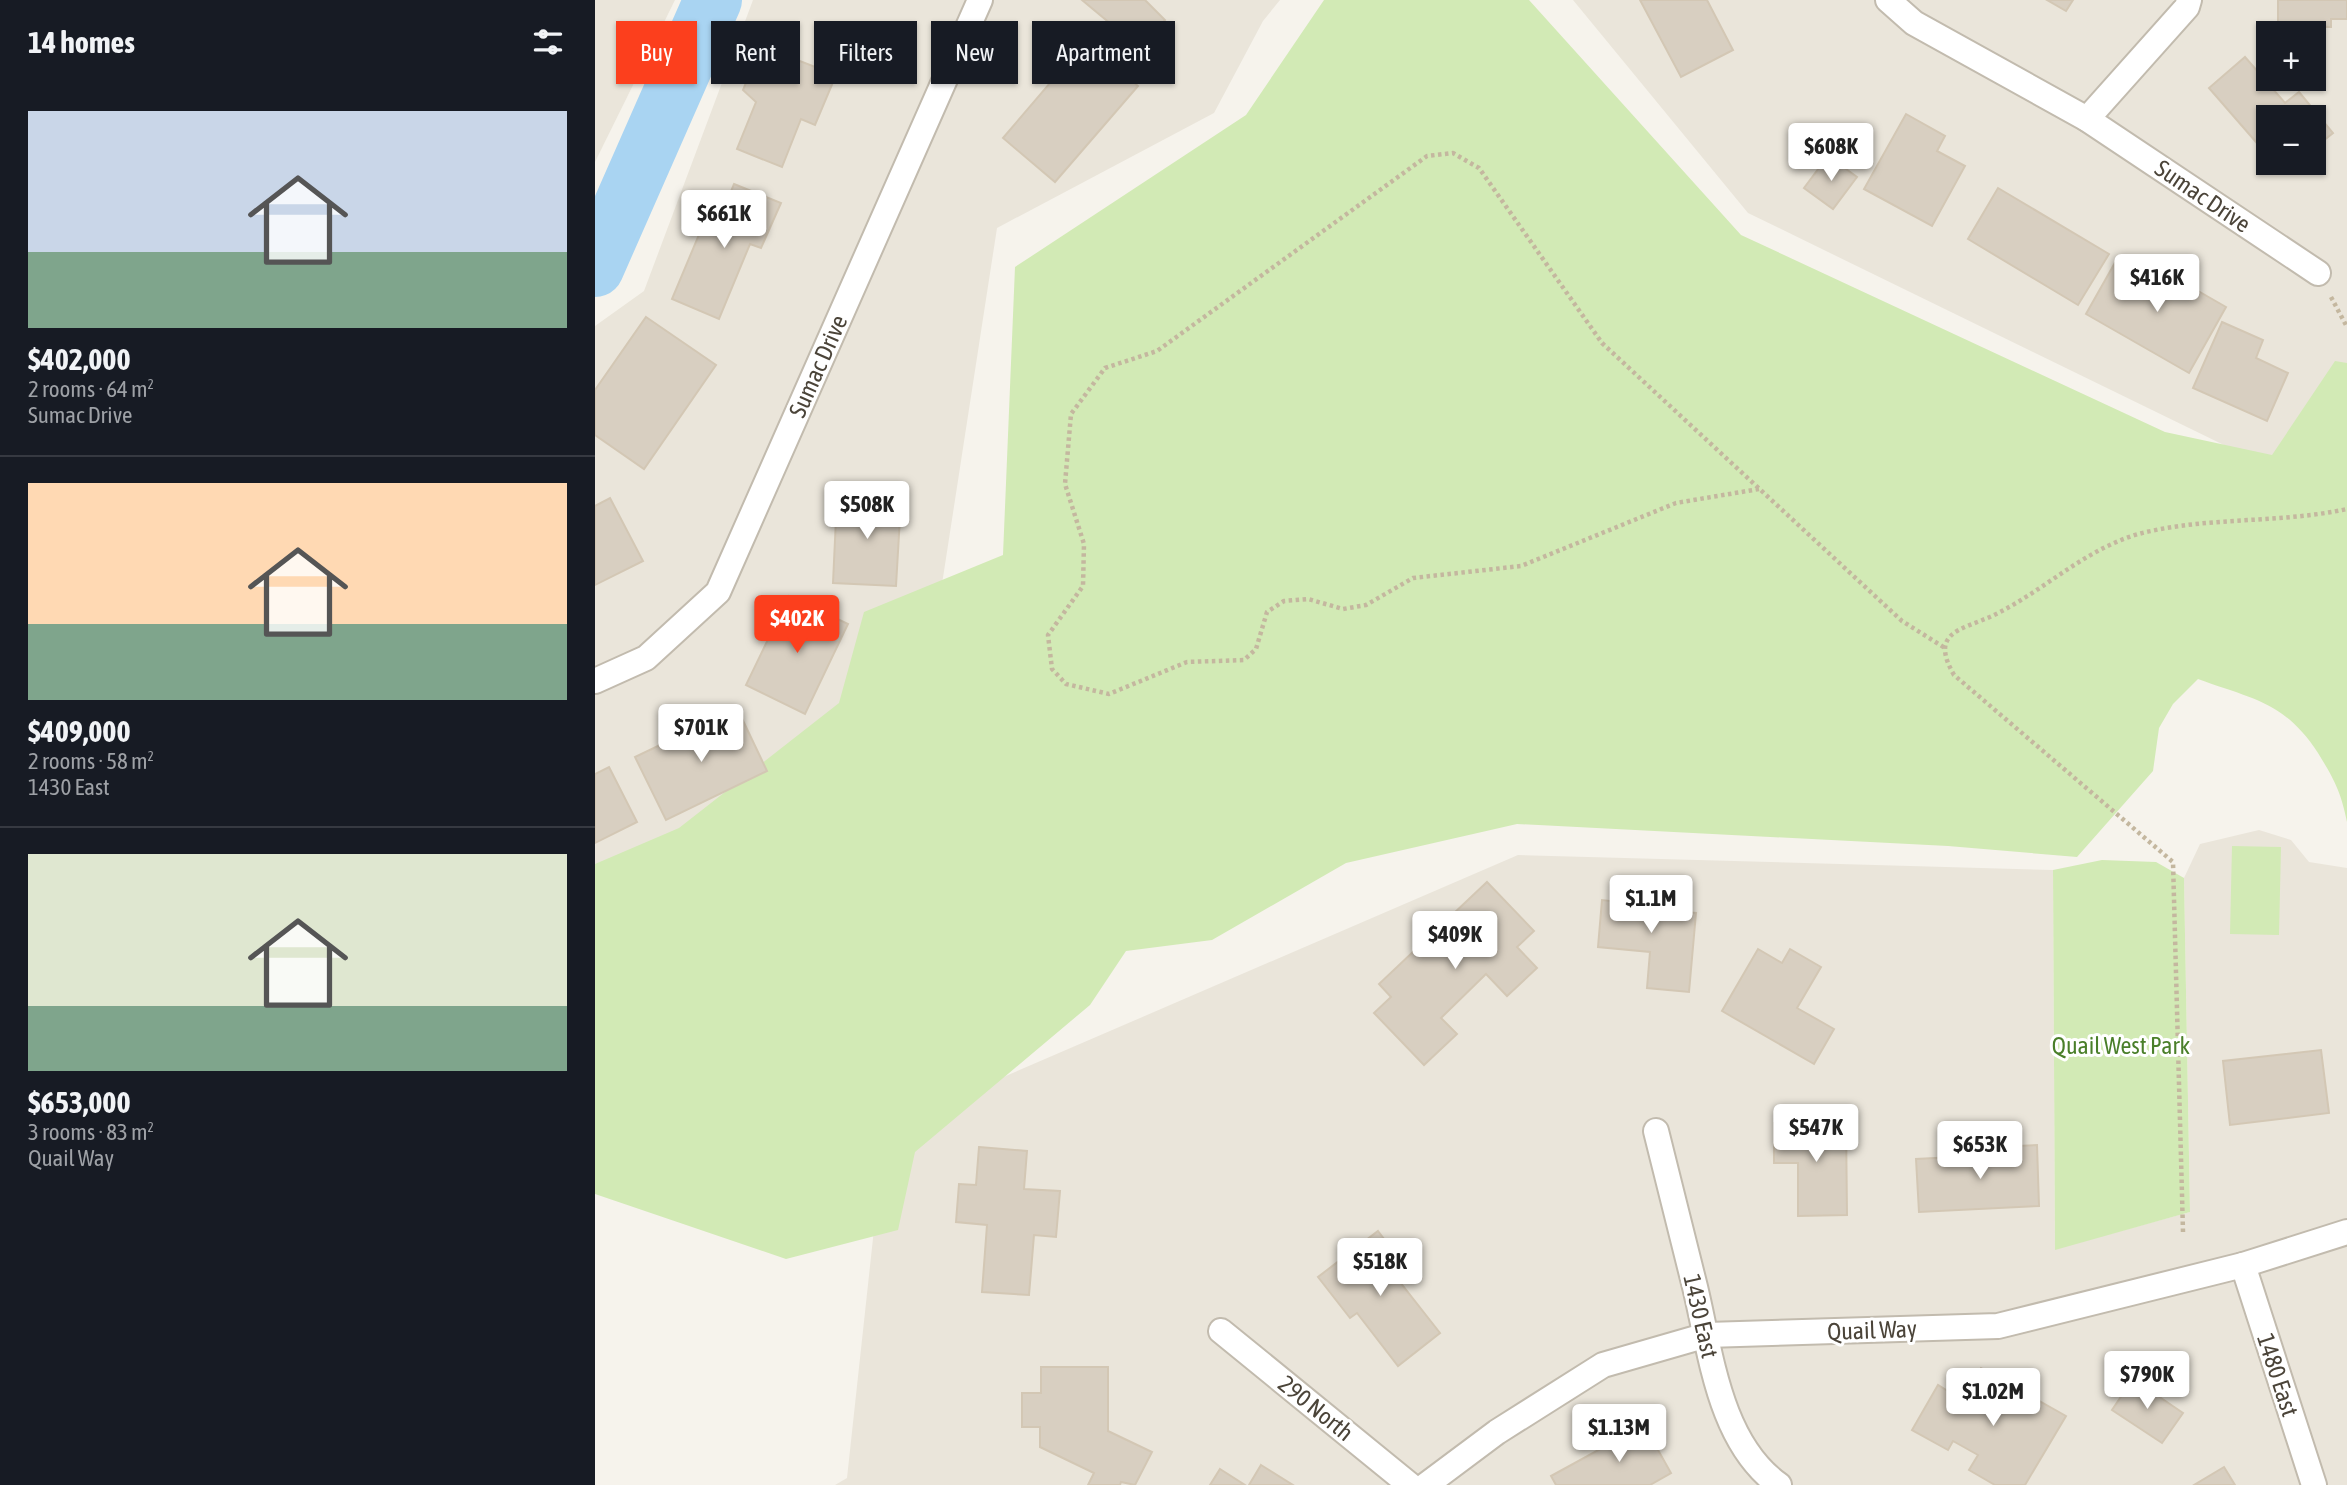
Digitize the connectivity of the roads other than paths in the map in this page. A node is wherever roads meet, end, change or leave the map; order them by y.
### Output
1 (980, 0) edge
2 (1888, 0) edge
3 (2189, 0) edge
4 (2087, 119) junction
5 (2318, 273) dead end
6 (595, 681) edge
7 (1655, 1131) dead end
8 (2347, 1232) edge
9 (2243, 1265) junction
10 (1221, 1331) dead end
11 (1707, 1335) junction
12 (1410, 1485) edge
13 (1426, 1485) edge
14 (1779, 1485) edge
15 (2314, 1485) edge

1 - 6 street, Sumac Drive
2 - 4 street, Sumac Drive
3 - 4 street
4 - 5 street, Sumac Drive
7 - 11 street, 1430 East
8 - 9 street, Quail Way
9 - 11 street, Quail Way
9 - 15 street, 1480 East
10 - 12 street, 290 North
11 - 13 street, Quail Way
11 - 14 street, 1430 East

